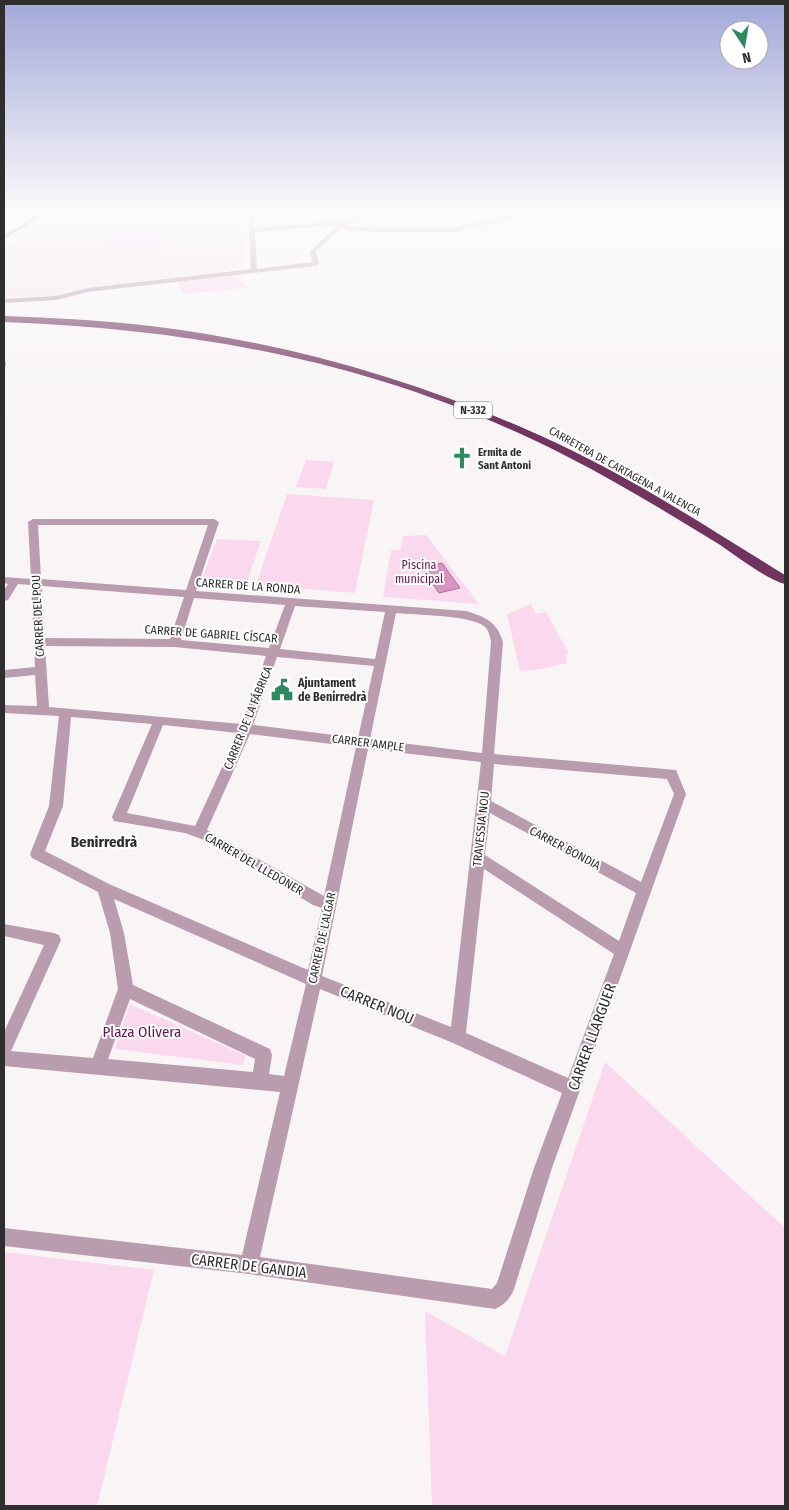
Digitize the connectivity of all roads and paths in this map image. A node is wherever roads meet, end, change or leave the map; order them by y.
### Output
1 (145, 283) edge
2 (4, 301) edge
3 (4, 310) edge
4 (4, 319) edge
5 (4, 328) edge
6 (225, 339) junction
7 (242, 342) junction
8 (785, 580) edge
9 (9, 581) edge
10 (37, 583) junction
11 (189, 594) junction
12 (4, 598) edge
13 (291, 602) junction
14 (391, 610) junction
15 (488, 623) joint
16 (39, 642) junction
17 (174, 643) junction
18 (275, 653) junction
19 (380, 663) junction
20 (40, 670) junction
21 (4, 674) edge
22 (4, 709) edge
23 (42, 710) junction
24 (66, 712) junction
25 (159, 721) junction
26 (246, 729) junction
27 (364, 742) junction
28 (486, 758) junction
29 (671, 774) joint
30 (484, 804) junction
31 (199, 832) junction
32 (478, 858) junction
33 (104, 888) junction
34 (645, 891) junction
35 (329, 903) junction
36 (4, 930) edge
37 (623, 952) junction
38 (314, 980) junction
39 (126, 989) junction
40 (458, 1037) junction
41 (4, 1049) edge
42 (4, 1058) edge
43 (98, 1065) junction
44 (260, 1081) junction
45 (289, 1085) junction
46 (573, 1089) junction
47 (4, 1237) edge
48 (249, 1265) junction
49 (495, 1299) joint

1 - 2 street
3 - 7 highway
4 - 6 highway, CARRETERA DE CARTAGENA A VALENCIA / N-332
5 - 6 highway
6 - 7 highway, CARRETERA DE CARTAGENA A VALENCIA / N-332
7 - 8 highway, CARRETERA DE CARTAGENA A VALENCIA / N-332
9 - 10 street, CARRER DE LA RONDA
9 - 12 street
10 - 11 street, CARRER DE LA RONDA
10 - 11 street, CARRER DEL POU
10 - 16 street, CARRER DEL POU
11 - 13 street, CARRER DE LA RONDA
11 - 17 street
13 - 14 street, CARRER DE LA RONDA
13 - 18 street, CARRER DE LA FÁBRICA
14 - 15 street, CARRER DE LA RONDA
14 - 19 street, CARRER DE L'ALGAR
15 - 28 street, TRAVESSIA NOU
16 - 17 street, CARRER DE GABRIEL CÍSCAR
16 - 20 street, CARRER DEL POU
17 - 18 street, CARRER DE GABRIEL CÍSCAR
18 - 19 street, CARRER DE GABRIEL CÍSCAR
18 - 26 street, CARRER DE LA FÁBRICA
19 - 27 street, CARRER DE L'ALGAR
20 - 21 street
20 - 23 street, CARRER DEL POU
22 - 23 street, CARRER AMPLE
23 - 24 street, CARRER AMPLE
24 - 25 street, CARRER AMPLE
24 - 33 street, CARRER NOU
25 - 26 street, CARRER AMPLE
25 - 31 street, CARRER DEL LLEDONER
26 - 27 street, CARRER AMPLE
26 - 31 street, CARRER DE LA FÁBRICA
27 - 28 street, CARRER AMPLE
27 - 35 street, CARRER DE L'ALGAR
28 - 29 street, CARRER AMPLE
28 - 30 street, TRAVESSIA NOU
29 - 34 street, CARRER LLARGUER
30 - 32 street, TRAVESSIA NOU
30 - 34 street, CARRER BONDIA
31 - 35 street, CARRER DEL LLEDONER
32 - 37 street
32 - 40 street, TRAVESSIA NOU
33 - 38 street, CARRER NOU
33 - 39 street
34 - 37 street, CARRER LLARGUER
35 - 38 street, CARRER DE L'ALGAR
36 - 41 street
37 - 46 street, CARRER LLARGUER
38 - 40 street, CARRER NOU
38 - 45 street, CARRER DE L'ALGAR
39 - 43 street
39 - 44 street
40 - 46 street, CARRER NOU
42 - 43 street
43 - 44 street
44 - 45 street
45 - 48 street, CARRER DE L'ALGAR
46 - 49 street, CARRER LLARGUER
47 - 48 street, CARRER DE GANDIA
48 - 49 street, CARRER DE GANDIA

